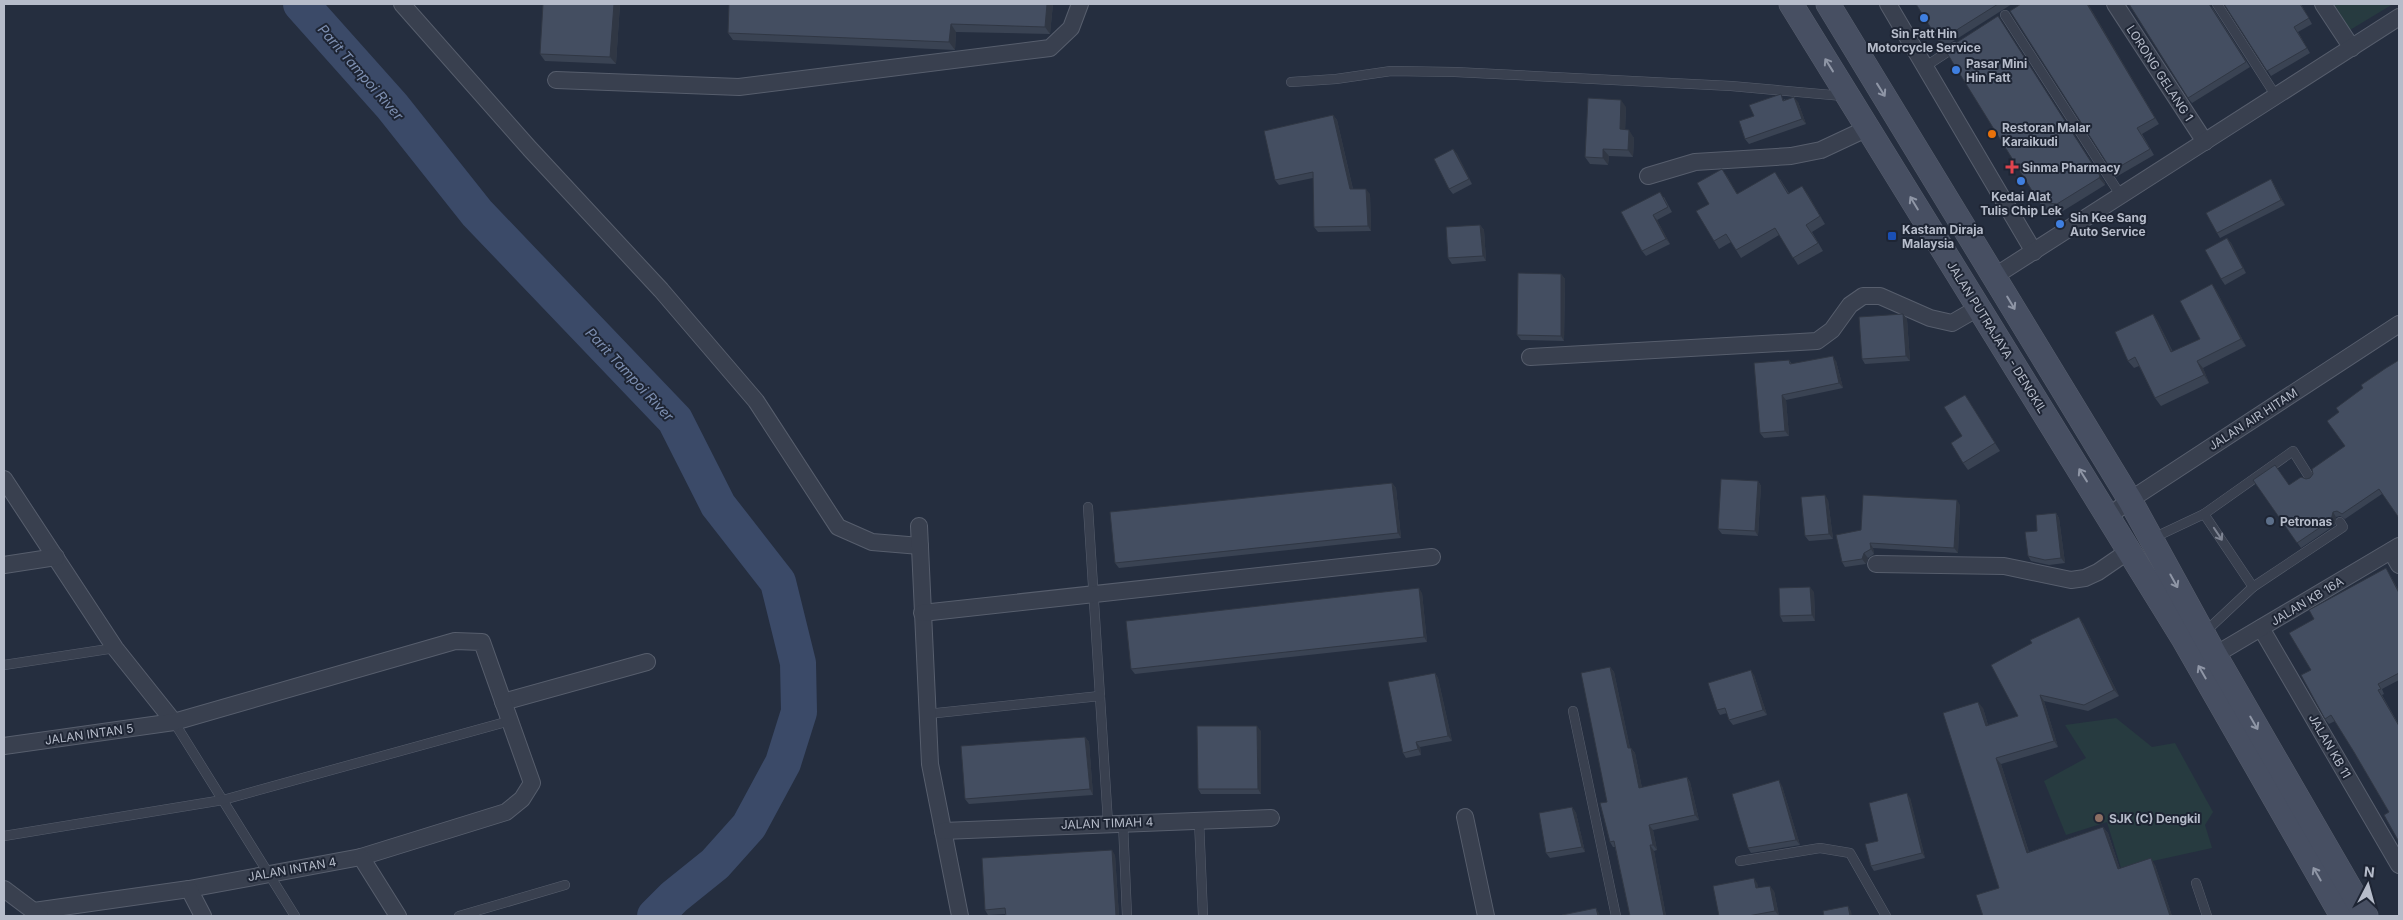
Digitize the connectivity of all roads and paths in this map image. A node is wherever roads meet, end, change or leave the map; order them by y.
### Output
1 (402, 4) edge
2 (1080, 4) edge
3 (1791, 4) edge
4 (1828, 4) edge
5 (1888, 4) edge
6 (2115, 4) edge
7 (2217, 4) edge
8 (2323, 4) edge
9 (2004, 16) dead end
10 (2397, 23) edge
11 (1965, 41) edge
12 (2352, 48) junction
13 (1926, 66) junction
14 (556, 80) dead end
15 (1291, 82) dead end
16 (1848, 96) junction
17 (2276, 96) junction
18 (1868, 128) junction
19 (2205, 142) junction
20 (1648, 176) dead end
21 (2121, 196) junction
22 (2034, 252) junction
23 (1996, 276) junction
24 (1978, 308) junction
25 (2399, 324) edge
26 (1530, 357) dead end
27 (2310, 478) edge
28 (4, 479) edge
29 (2130, 500) junction
30 (1088, 507) dead end
31 (2204, 514) junction
32 (2109, 516) junction
33 (2340, 522) edge
34 (919, 526) dead end
35 (2151, 539) junction
36 (920, 546) junction
37 (2395, 549) edge
38 (2130, 550) junction
39 (1432, 557) dead end
40 (56, 558) junction
41 (1876, 564) dead end
42 (4, 565) edge
43 (2399, 566) edge
44 (2253, 587) junction
45 (1094, 594) junction
46 (922, 612) junction
47 (2261, 628) junction
48 (2203, 633) junction
49 (115, 648) junction
50 (2215, 655) junction
51 (647, 662) dead end
52 (4, 665) edge
53 (1100, 696) junction
54 (503, 702) junction
55 (1573, 711) dead end
56 (927, 714) junction
57 (508, 721) junction
58 (174, 722) junction
59 (4, 746) edge
60 (223, 800) junction
61 (1466, 817) dead end
62 (1271, 818) dead end
63 (1199, 820) junction
64 (1115, 823) junction
65 (943, 831) junction
66 (4, 836) edge
67 (361, 857) junction
68 (1740, 861) dead end
69 (2399, 865) edge
70 (269, 873) junction
71 (2196, 883) dead end
72 (565, 885) dead end
73 (4, 889) edge
74 (189, 889) junction
75 (37, 914) edge
76 (203, 916) edge
77 (295, 916) edge
78 (398, 916) edge
79 (459, 916) edge
80 (960, 916) edge
81 (1127, 916) edge
82 (1203, 916) edge
83 (1486, 916) edge
84 (1616, 916) edge
85 (1886, 916) edge
86 (2207, 916) edge
87 (2342, 916) edge
88 (2366, 916) edge

1 - 36 street
2 - 14 street
16 -> 3 main road, JALAN PUTRAJAYA - DENGKIL
4 -> 23 main road
5 - 13 street
6 - 19 street, LORONG GELANG 1
7 - 17 lane
8 - 12 street
9 - 21 lane
10 - 12 street
11 - 13 lane
12 - 17 street
13 - 22 street
15 - 16 lane
16 - 18 main road, JALAN PUTRAJAYA - DENGKIL
17 - 19 street
18 - 20 street
24 -> 18 main road, JALAN PUTRAJAYA - DENGKIL
19 - 21 street
21 - 22 street
22 - 23 street
23 -> 29 main road
24 - 26 street
32 -> 24 main road, JALAN PUTRAJAYA - DENGKIL
25 - 29 street, JALAN AIR HITAM
27 - 31 lane
28 - 40 street
29 - 32 street, JALAN AIR HITAM
29 - 35 main road
30 - 45 lane
31 - 35 lane
31 -> 44 lane
32 - 38 main road, JALAN PUTRAJAYA - DENGKIL
33 - 44 lane
34 - 36 street
35 -> 48 main road
36 - 46 street
37 - 43 street
37 - 47 street, JALAN KB 16A
38 - 41 street
87 -> 38 main road, JALAN PUTRAJAYA - DENGKIL
39 - 45 street
40 - 42 street
40 - 49 street
44 - 48 lane
45 - 46 street
45 - 53 lane
46 - 56 street
47 - 50 street, JALAN KB 16A
47 - 69 street, JALAN KB 11
48 - 50 main road
49 - 52 lane
49 - 58 street
50 -> 88 main road
51 - 54 street
53 - 56 lane
53 - 64 lane
54 - 57 street
54 - 58 street, JALAN INTAN 5
55 - 84 lane
56 - 65 street
57 - 60 lane
57 - 67 street, JALAN INTAN 4
58 - 59 street, JALAN INTAN 5
58 - 60 lane
60 - 66 lane
60 - 70 lane
61 - 83 street
62 - 63 street, JALAN TIMAH 4
63 - 64 street, JALAN TIMAH 4
63 - 82 lane
64 - 65 street, JALAN TIMAH 4
64 - 81 lane
65 - 80 street
67 - 70 street, JALAN INTAN 4
67 - 78 street
68 - 85 lane
70 - 74 street, JALAN INTAN 4
70 - 77 lane
71 - 86 lane
72 - 79 lane
73 - 75 street
74 - 75 street, JALAN INTAN 4
74 - 76 street

